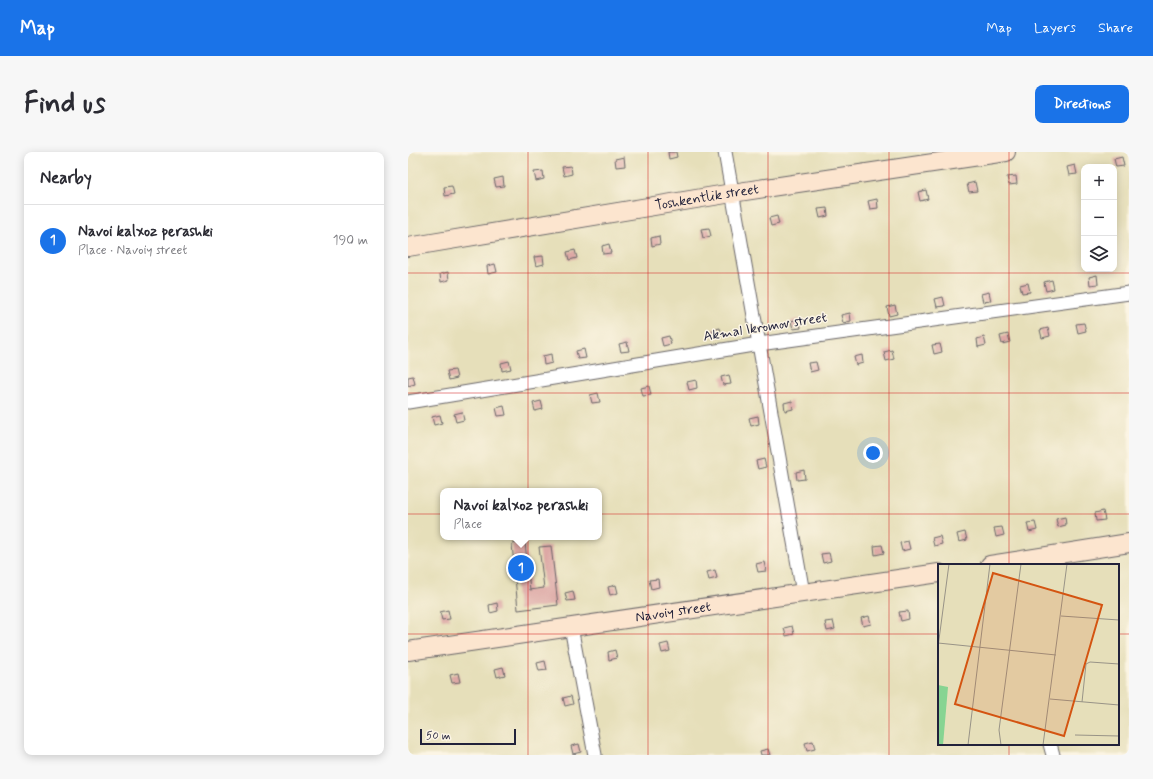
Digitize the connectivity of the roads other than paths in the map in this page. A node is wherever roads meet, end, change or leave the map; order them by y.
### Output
1 (725, 152) edge
2 (1006, 152) edge
3 (732, 193) junction
4 (408, 247) edge
5 (1129, 293) edge
6 (758, 344) junction
7 (408, 402) edge
8 (1129, 543) edge
9 (1012, 563) edge
10 (1001, 564) edge
11 (938, 573) edge
12 (803, 593) junction
13 (571, 627) junction
14 (408, 651) edge
15 (1050, 745) edge
16 (595, 755) edge
17 (1053, 755) edge

1 - 3 street
2 - 3 street, Toshkentlik street
3 - 4 street, Toshkentlik street
3 - 6 street
5 - 6 street, Akmal Ikromov street
6 - 7 street, Akmal Ikromov street
6 - 12 street
8 - 9 street
9 - 10 street
11 - 12 street, Navoiy street
12 - 13 street, Navoiy street
13 - 14 street, Navoiy street
13 - 16 street
15 - 17 street

